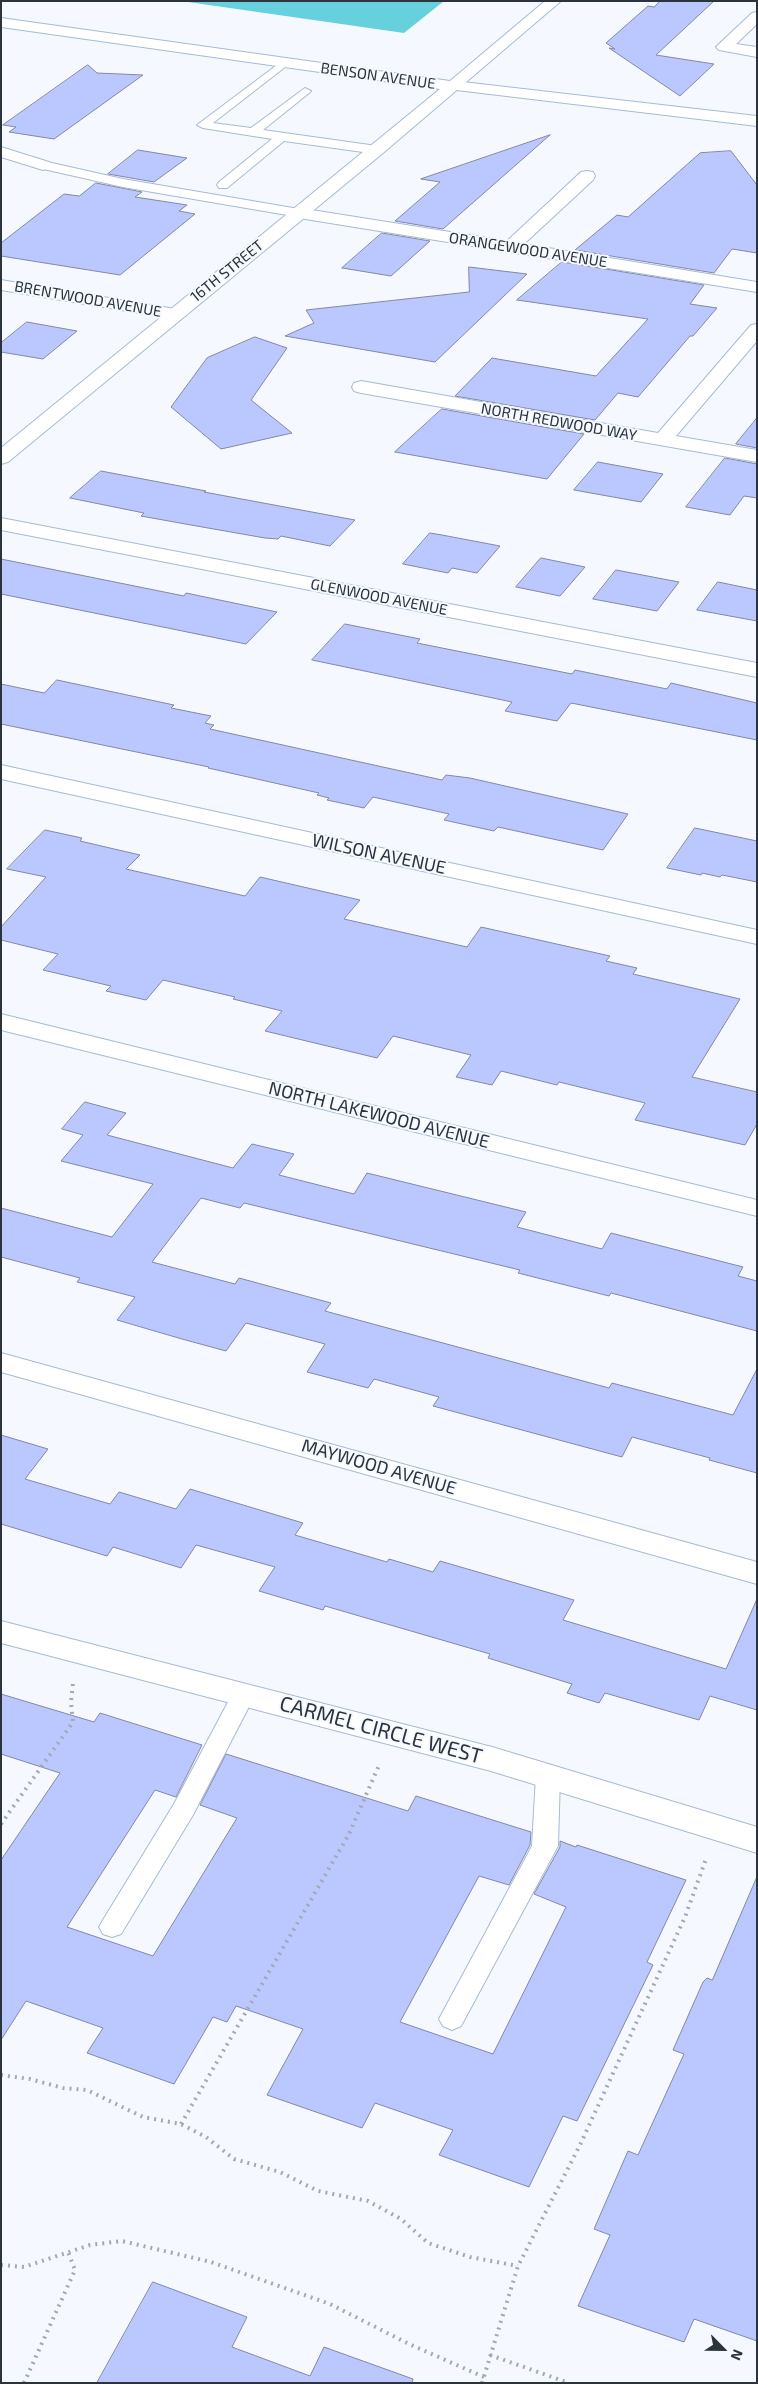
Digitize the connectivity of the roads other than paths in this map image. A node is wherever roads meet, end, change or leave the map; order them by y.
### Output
1 (554, 1) edge
2 (757, 16) edge
3 (1, 22) edge
4 (757, 52) edge
5 (284, 62) junction
6 (454, 86) junction
7 (305, 91) dead end
8 (757, 121) edge
9 (253, 132) junction
10 (282, 136) junction
11 (377, 150) junction
12 (1, 152) edge
13 (43, 165) joint
14 (587, 176) dead end
15 (223, 184) dead end
16 (299, 213) junction
17 (511, 247) junction
18 (1, 285) edge
19 (757, 287) edge
20 (175, 314) junction
21 (757, 329) edge
22 (361, 387) dead end
23 (662, 440) junction
24 (757, 456) edge
25 (1, 458) edge
26 (1, 524) edge
27 (757, 670) edge
28 (1, 772) edge
29 (757, 937) edge
30 (1, 1022) edge
31 (757, 1208) edge
32 (1, 1362) edge
33 (757, 1572) edge
34 (1, 1632) edge
35 (244, 1693) junction
36 (548, 1776) junction
37 (757, 1840) edge
38 (112, 1927) dead end
39 (452, 2019) dead end

1 - 6 street, 16TH STREET
2 - 4 street
3 - 5 street, BENSON AVENUE
5 - 6 street, BENSON AVENUE
5 - 9 lane
6 - 8 street, BENSON AVENUE
6 - 11 street, 16TH STREET
7 - 9 lane
9 - 10 lane
10 - 11 lane
10 - 15 lane
11 - 16 street, 16TH STREET
12 - 13 street
13 - 16 lane
14 - 17 street
16 - 17 street, ORANGEWOOD AVENUE
16 - 20 street, 16TH STREET
17 - 19 street, ORANGEWOOD AVENUE
18 - 20 street, BRENTWOOD AVENUE
20 - 25 street, 16TH STREET
21 - 23 street
22 - 23 street, NORTH REDWOOD WAY
23 - 24 street, NORTH REDWOOD WAY
26 - 27 street, GLENWOOD AVENUE
28 - 29 street, WILSON AVENUE
30 - 31 street, NORTH LAKEWOOD AVENUE
32 - 33 street, MAYWOOD AVENUE
34 - 35 street, CARMEL CIRCLE WEST
35 - 36 street, CARMEL CIRCLE WEST
35 - 38 lane
36 - 37 street, CARMEL CIRCLE WEST
36 - 39 lane

